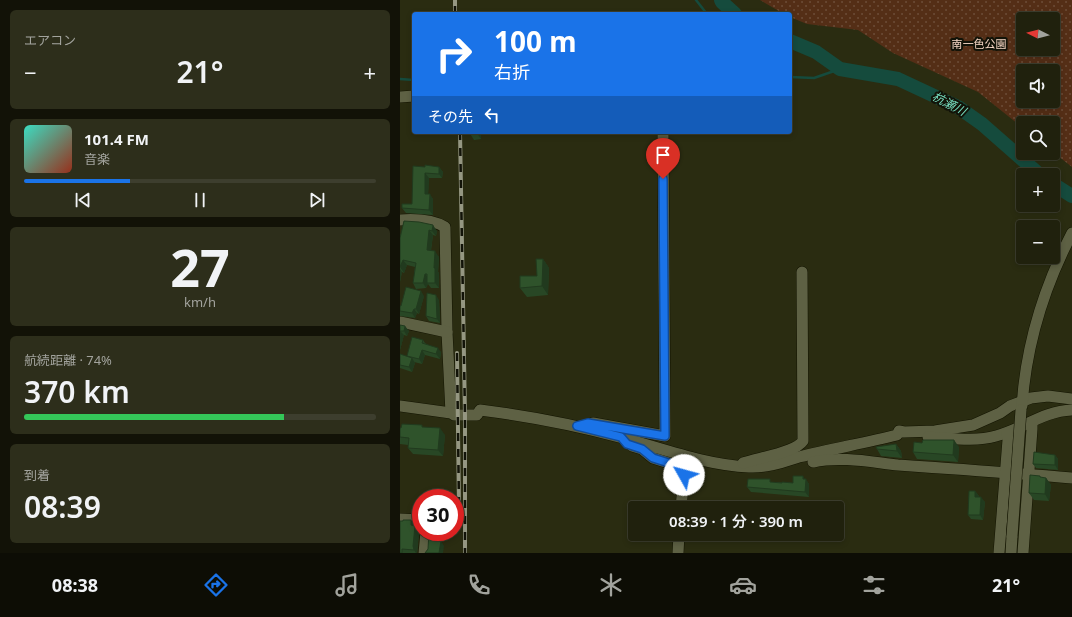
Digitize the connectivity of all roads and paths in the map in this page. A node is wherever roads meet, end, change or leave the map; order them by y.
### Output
1 (412, 96) edge
2 (400, 97) edge
3 (662, 134) edge
4 (400, 220) edge
5 (1072, 233) edge
6 (802, 272) dead end
7 (400, 322) edge
8 (447, 332) junction
9 (1072, 399) edge
10 (1022, 401) junction
11 (400, 406) edge
12 (1072, 410) edge
13 (451, 413) junction
14 (1032, 422) junction
15 (577, 426) junction
16 (1006, 433) junction
17 (897, 435) junction
18 (621, 437) junction
19 (798, 458) junction
20 (738, 466) junction
21 (1006, 473) junction
22 (1028, 474) junction
23 (1072, 478) edge
24 (682, 501) edge
25 (400, 518) edge
26 (412, 519) edge
27 (425, 541) edge
28 (679, 541) edge
29 (424, 553) edge
30 (678, 553) edge
31 (999, 553) edge
32 (1011, 553) edge
33 (1023, 553) edge

1 - 2 street
3 - 15 street
4 - 8 street
5 - 10 street
6 - 20 street
7 - 8 street
8 - 13 street
9 - 10 street
10 - 17 street
10 - 32 street, bridge
11 - 13 street
12 - 14 street
13 - 15 street
14 - 16 street
14 - 22 street
15 - 18 street
16 - 17 street
16 - 21 street
17 - 19 street
18 - 20 street
18 - 24 street
19 - 20 street
19 - 21 street
21 - 22 street
21 - 31 street
22 - 23 street
22 - 33 street
25 - 26 street
27 - 29 street
28 - 30 street

